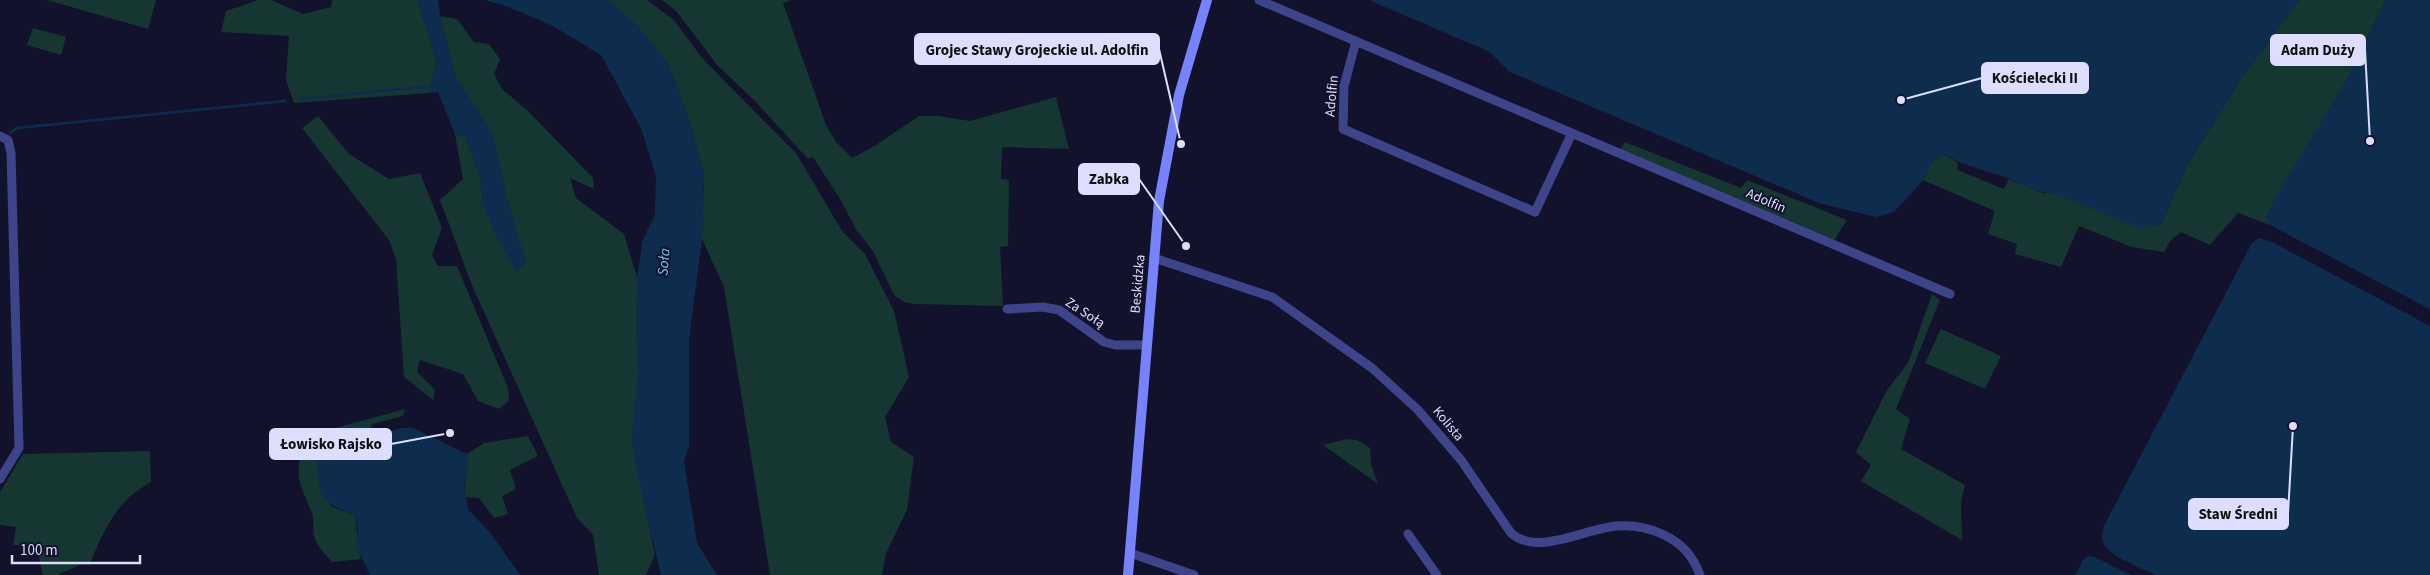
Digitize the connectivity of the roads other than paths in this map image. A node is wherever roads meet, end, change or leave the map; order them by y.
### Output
1 (1206, 0) edge
2 (1259, 0) edge
3 (1356, 41) junction
4 (1572, 134) junction
5 (2, 137) edge
6 (1154, 258) junction
7 (1950, 294) dead end
8 (1006, 309) dead end
9 (1147, 345) junction
10 (0, 479) edge
11 (1408, 534) dead end
12 (1130, 553) junction
13 (1128, 575) edge
14 (1194, 575) edge
15 (1437, 575) edge
16 (1700, 575) edge

1 - 6 main road, Beskidzka
2 - 3 street, Adolfin
3 - 4 street, Adolfin
3 - 4 street, Adolfin
4 - 7 street, Adolfin
5 - 10 street
6 - 9 main road, Beskidzka
6 - 16 street, Kolista
8 - 9 street, Za Sołą
9 - 12 main road, Beskidzka
11 - 15 street
12 - 13 main road, Beskidzka
12 - 14 street

